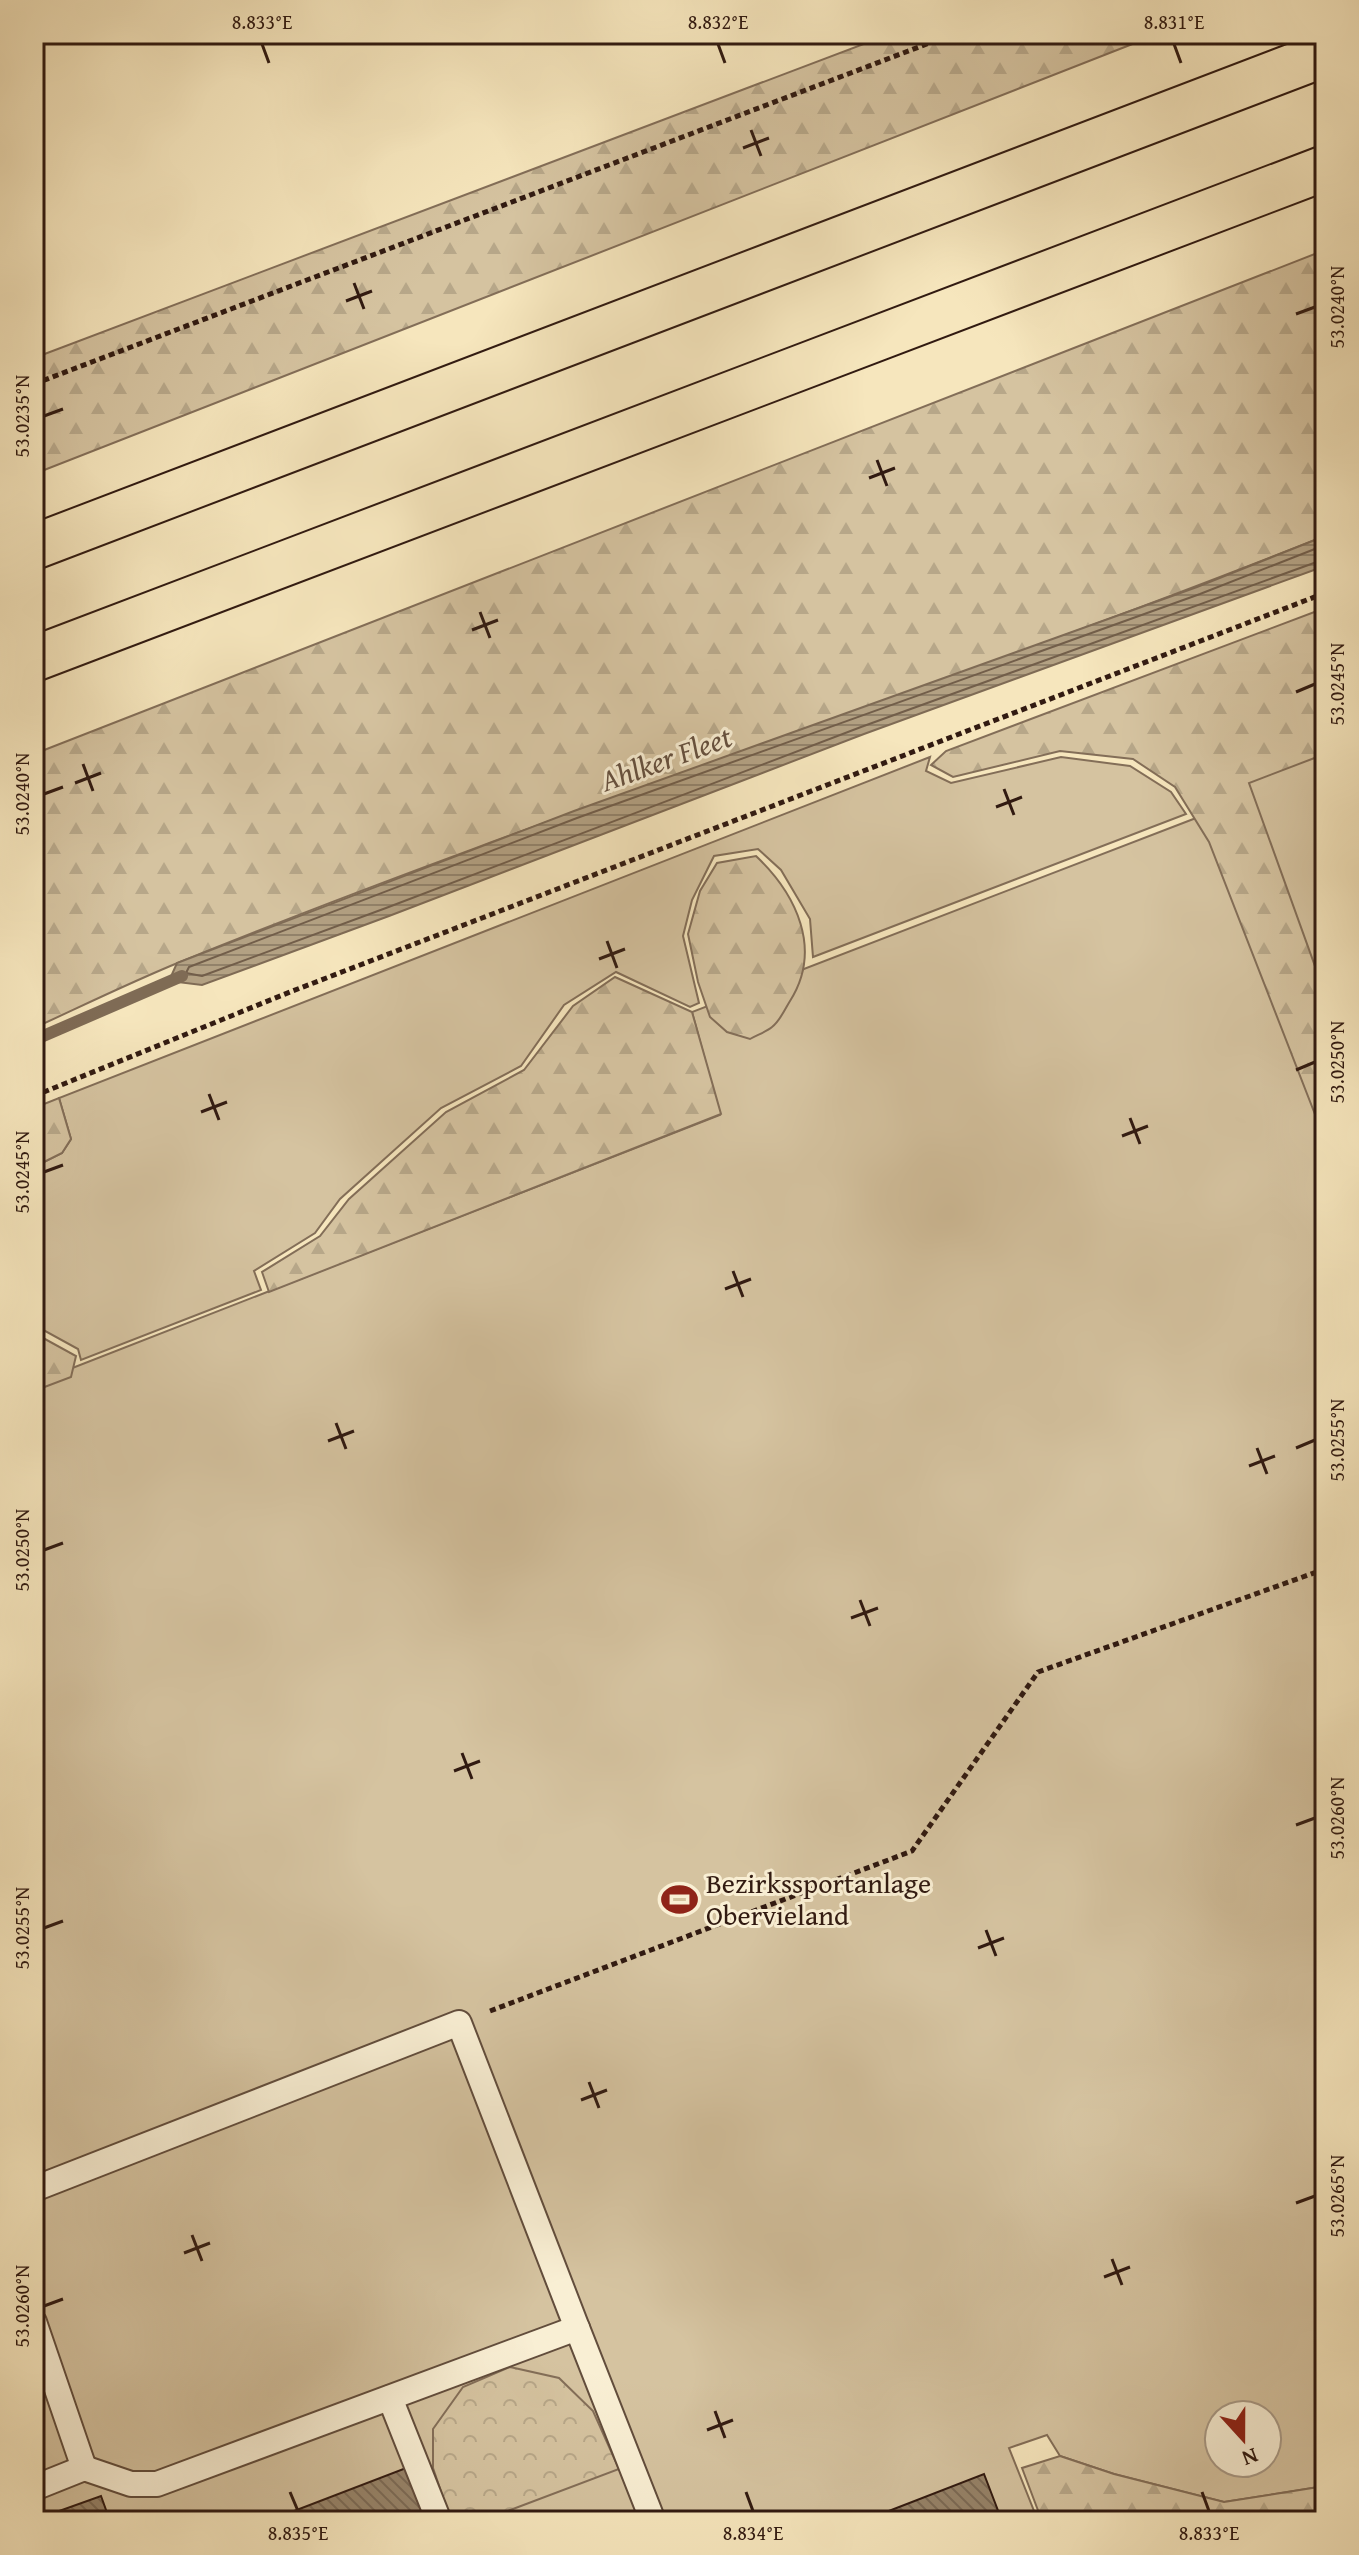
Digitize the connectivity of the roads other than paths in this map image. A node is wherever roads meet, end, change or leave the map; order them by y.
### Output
1 (1325, 54) edge
2 (1325, 168) edge
3 (34, 547) edge
4 (34, 659) edge
5 (34, 2189) edge
6 (34, 2322) edge
7 (577, 2328) junction
8 (390, 2398) junction
9 (84, 2468) junction
10 (34, 2488) edge
11 (439, 2521) edge
12 (653, 2521) edge

1 - 3 highway
2 - 4 highway
5 - 7 lane
6 - 9 lane
7 - 8 lane
7 - 12 lane
8 - 9 lane
8 - 11 lane
9 - 10 lane

